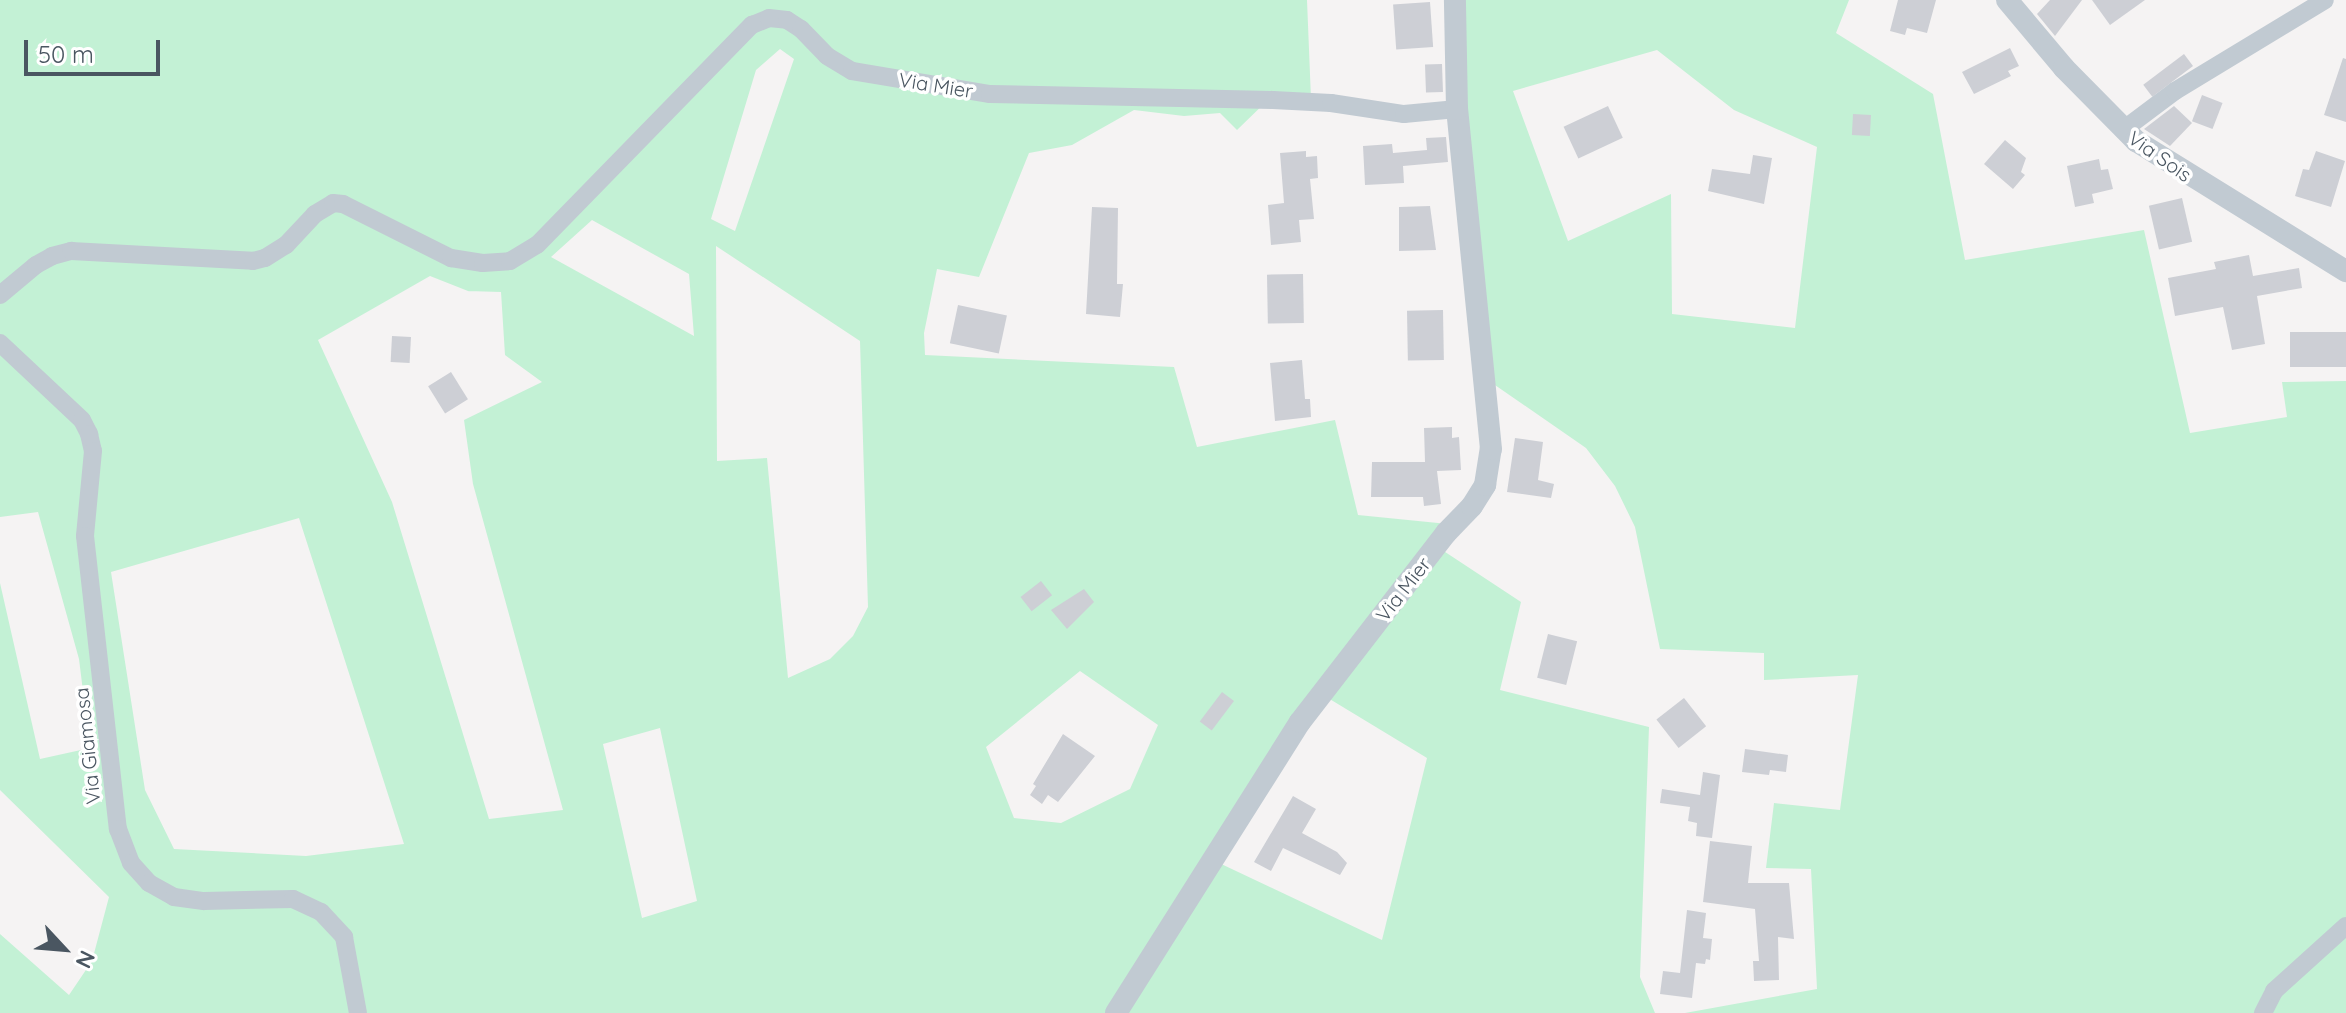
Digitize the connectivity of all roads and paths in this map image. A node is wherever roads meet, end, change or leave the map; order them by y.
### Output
1 (1455, 0) edge
2 (2007, 0) edge
3 (2325, 0) edge
4 (1457, 109) junction
5 (2123, 130) junction
6 (2346, 271) edge
7 (0, 295) edge
8 (0, 343) edge
9 (2346, 926) edge
10 (358, 1013) edge
11 (1116, 1013) edge
12 (2263, 1013) edge

1 - 4 street, Via Mier
2 - 5 street, Via Sois
3 - 5 street
4 - 7 street, Via Mier
4 - 11 street, Via Mier
5 - 6 street, Via Sois
8 - 10 street, Via Giamosa
9 - 12 street

